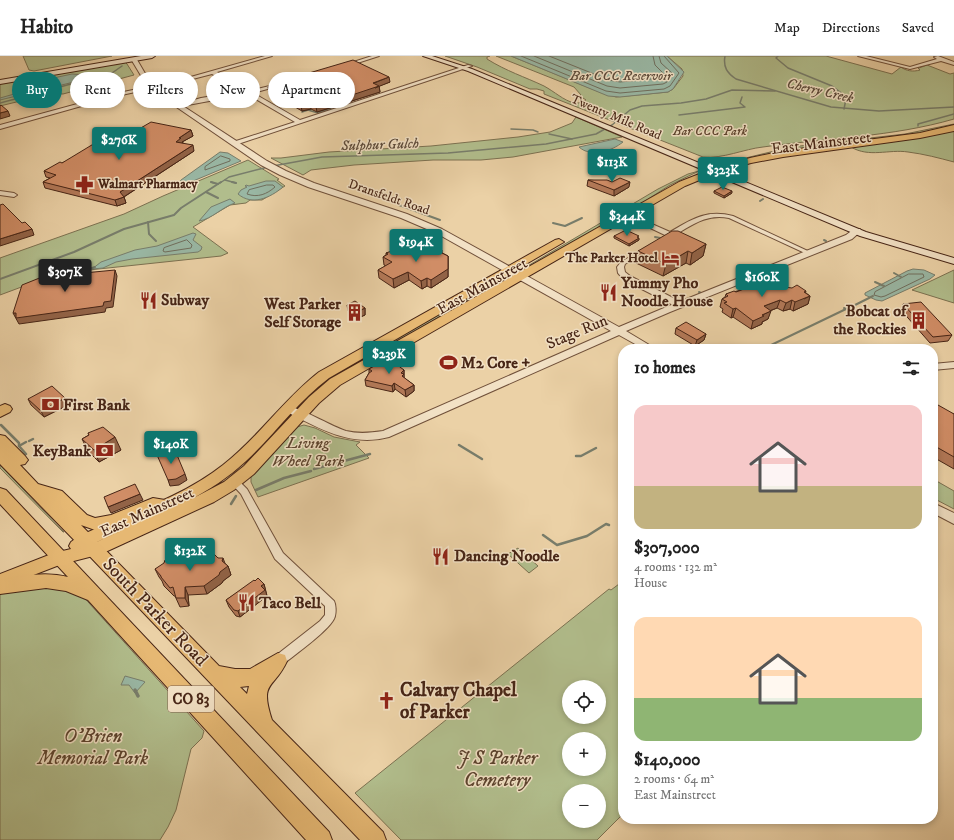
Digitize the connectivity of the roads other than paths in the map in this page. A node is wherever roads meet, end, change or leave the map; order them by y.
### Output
1 (152, 56) edge
2 (270, 56) edge
3 (377, 56) edge
4 (426, 56) edge
5 (441, 56) edge
6 (860, 56) edge
7 (933, 56) edge
8 (133, 57) edge
9 (942, 59) junction
10 (954, 64) edge
11 (342, 66) edge
12 (467, 67) junction
13 (142, 72) edge
14 (213, 72) edge
15 (0, 78) edge
16 (0, 82) edge
17 (133, 91) edge
18 (260, 99) edge
19 (182, 108) edge
20 (299, 122) junction
21 (954, 122) edge
22 (0, 127) edge
23 (954, 128) edge
24 (235, 143) junction
25 (711, 167) junction
26 (0, 192) edge
27 (14, 195) dead end
28 (627, 215) junction
29 (597, 221) dead end
30 (857, 231) junction
31 (671, 235) junction
32 (569, 237) dead end
33 (664, 239) edge
34 (657, 243) edge
35 (809, 252) junction
36 (954, 255) edge
37 (954, 261) edge
38 (515, 273) junction
39 (680, 305) junction
40 (620, 331) junction
41 (642, 344) edge
42 (351, 360) junction
43 (954, 365) edge
44 (938, 367) edge
45 (326, 389) junction
46 (287, 408) junction
47 (300, 415) junction
48 (265, 432) junction
49 (0, 440) edge
50 (0, 455) edge
51 (19, 473) junction
52 (234, 482) junction
53 (33, 487) junction
54 (0, 494) edge
55 (165, 505) junction
56 (938, 510) edge
57 (954, 519) edge
58 (90, 545) junction
59 (60, 558) junction
60 (0, 581) edge
61 (0, 587) edge
62 (97, 596) junction
63 (278, 661) junction
64 (214, 672) junction
65 (264, 725) junction
66 (321, 840) edge
67 (375, 840) edge

1 - 8 main road
2 - 14 street
3 - 11 street
4 - 12 main road, Twenty Mile Road
5 - 12 main road, Twenty Mile Road
6 - 9 street
7 - 9 street
8 - 13 street, Dransfeldt Road
8 - 15 main road
8 - 16 main road
9 - 10 street
12 - 20 street
12 - 25 main road, Twenty Mile Road
17 - 22 street
18 - 20 street
19 - 24 street, Dransfeldt Road
20 - 24 street
21 - 25 main road, East Mainstreet
23 - 25 main road, East Mainstreet
24 - 38 street, Dransfeldt Road
25 - 28 main road, East Mainstreet
25 - 29 main road, East Mainstreet
25 - 30 main road, Twenty Mile Road
25 - 36 main road, Twenty Mile Road
26 - 27 street
28 - 31 street
28 - 38 main road, East Mainstreet
30 - 35 street, Stage Run
30 - 37 main road, Twenty Mile Road
31 - 33 street
31 - 35 street
32 - 38 main road, East Mainstreet
34 - 39 street
35 - 39 street, Stage Run
38 - 40 street, Dransfeldt Road
38 - 42 main road, East Mainstreet
38 - 45 main road, East Mainstreet
39 - 40 street, Stage Run
40 - 41 street, Dransfeldt Road
40 - 47 street, Stage Run
42 - 45 main road
42 - 46 main road, East Mainstreet
43 - 44 street
45 - 47 main road, East Mainstreet
46 - 47 street, Stage Run
46 - 48 main road, East Mainstreet
47 - 52 main road, East Mainstreet
48 - 52 main road
48 - 55 main road, East Mainstreet
49 - 51 highway
50 - 51 highway, South Parker Road / CO 83
51 - 53 highway, South Parker Road / CO 83
52 - 58 main road, East Mainstreet
52 - 63 street
53 - 55 highway
53 - 58 highway, South Parker Road / CO 83
54 - 59 highway, South Parker Road / CO 83
55 - 58 main road, East Mainstreet
56 - 57 street
58 - 59 main road, East Mainstreet
58 - 64 highway, South Parker Road / CO 83
59 - 60 main road, East Mainstreet
59 - 62 highway, South Parker Road / CO 83
61 - 62 highway
62 - 66 highway, South Parker Road / CO 83
63 - 64 highway
63 - 65 highway
64 - 65 highway, South Parker Road / CO 83
65 - 67 highway, South Parker Road / CO 83

